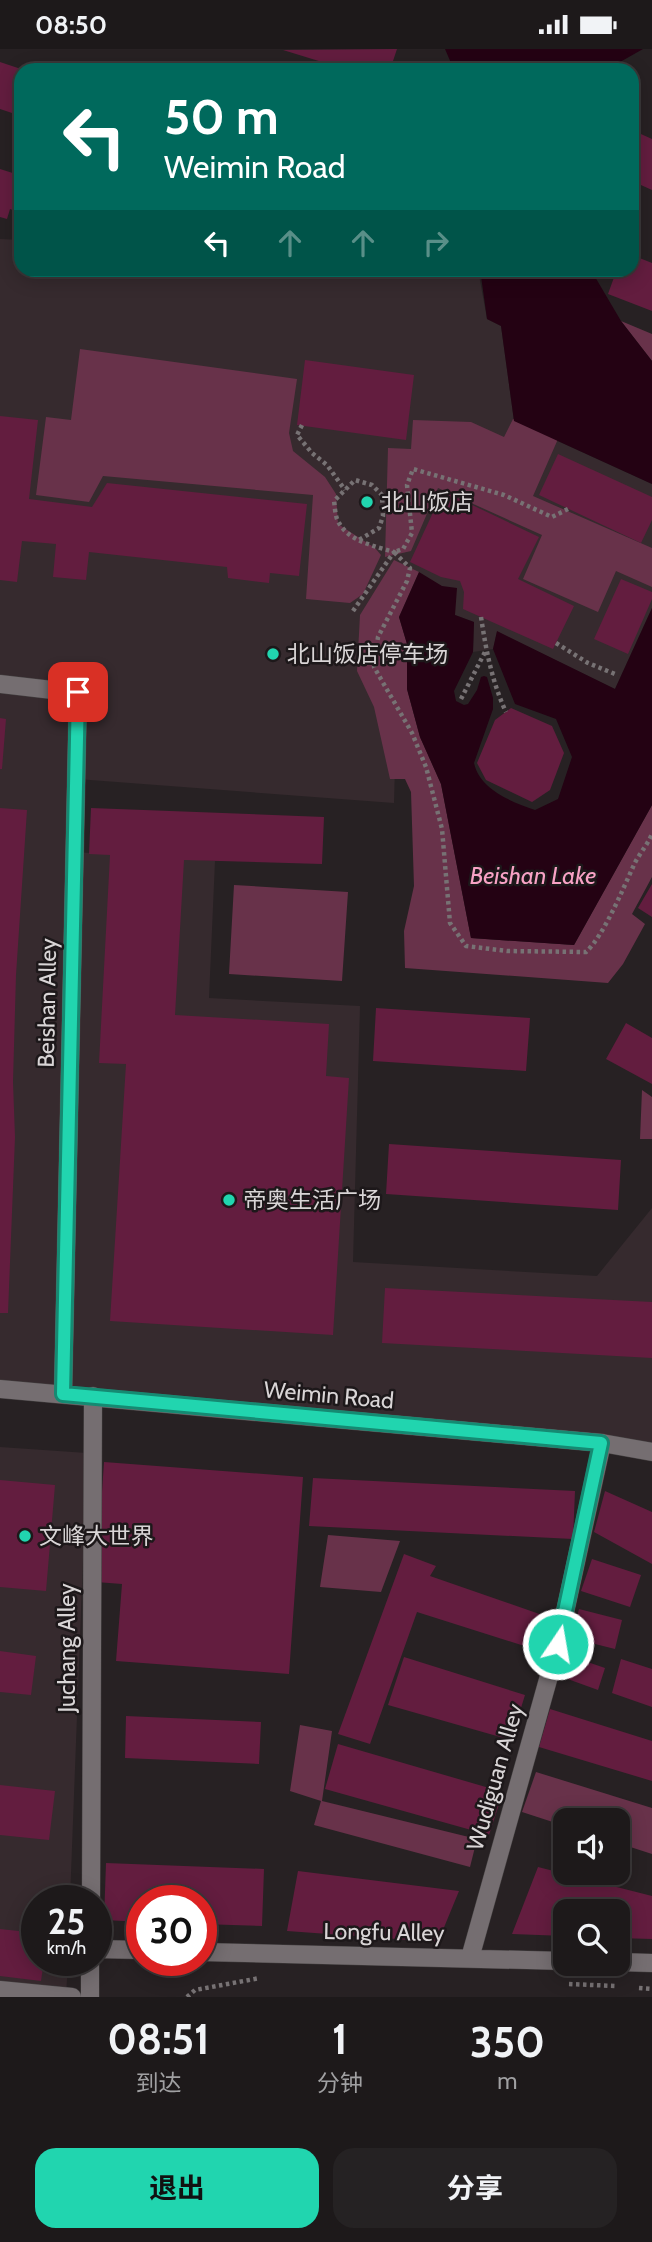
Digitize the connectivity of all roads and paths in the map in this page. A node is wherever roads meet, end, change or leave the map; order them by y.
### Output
1 (302, 425) dead end
2 (345, 490) junction
3 (568, 509) dead end
4 (359, 540) junction
5 (394, 552) junction
6 (352, 611) dead end
7 (481, 617) dead end
8 (556, 643) dead end
9 (487, 649) junction
10 (615, 674) dead end
11 (0, 684) edge
12 (461, 699) dead end
13 (506, 712) dead end
14 (652, 834) edge
15 (0, 1389) edge
16 (63, 1394) junction
17 (93, 1396) junction
18 (601, 1443) junction
19 (652, 1453) edge
20 (90, 1885) edge
21 (217, 1952) edge
22 (470, 1958) junction
23 (553, 1961) edge
24 (630, 1962) edge
25 (652, 1963) edge
26 (90, 1976) edge
27 (0, 1990) edge
28 (72, 1997) edge
29 (90, 1997) edge

1 - 2 path
2 - 4 path
2 - 4 path
3 - 5 path
4 - 5 path
5 - 6 path
5 - 14 path
7 - 9 path
8 - 10 path
9 - 12 path
9 - 13 path
11 - 16 street, Beishan Alley
15 - 16 street, Weimin Road
16 - 17 street, Weimin Road
17 - 18 street, Weimin Road
17 - 20 street, Juchang Alley
18 - 19 street, Weimin Road
18 - 22 street, Wudiguan Alley
21 - 22 street, Longfu Alley
22 - 23 street, Longfu Alley
24 - 25 street
26 - 29 street
27 - 28 street

